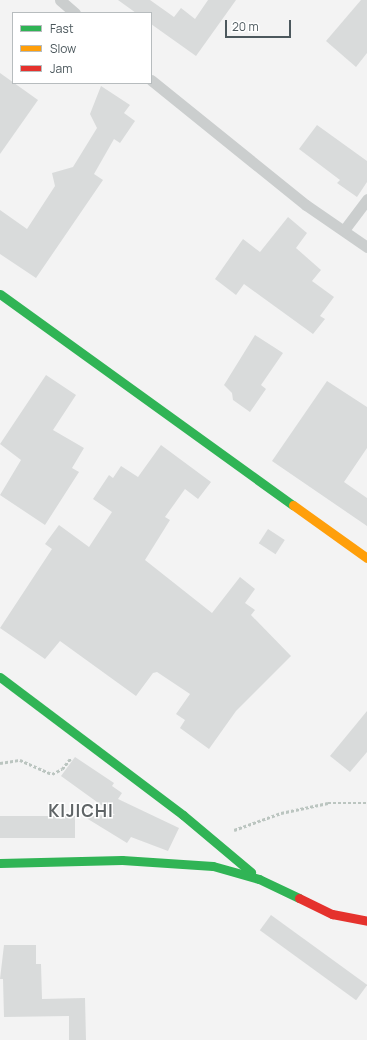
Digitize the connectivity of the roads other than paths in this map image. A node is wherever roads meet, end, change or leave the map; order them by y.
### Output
1 (60, 0) edge
2 (74, 12) edge
3 (152, 81) edge
4 (367, 199) edge
5 (344, 230) junction
6 (367, 247) edge
7 (0, 294) edge
8 (367, 558) edge
9 (0, 677) edge
10 (0, 863) edge
11 (259, 879) junction
12 (367, 921) edge

1 - 2 lane
3 - 5 lane
4 - 5 lane
5 - 6 lane
7 - 8 street
9 - 11 street
10 - 11 street
11 - 12 street

